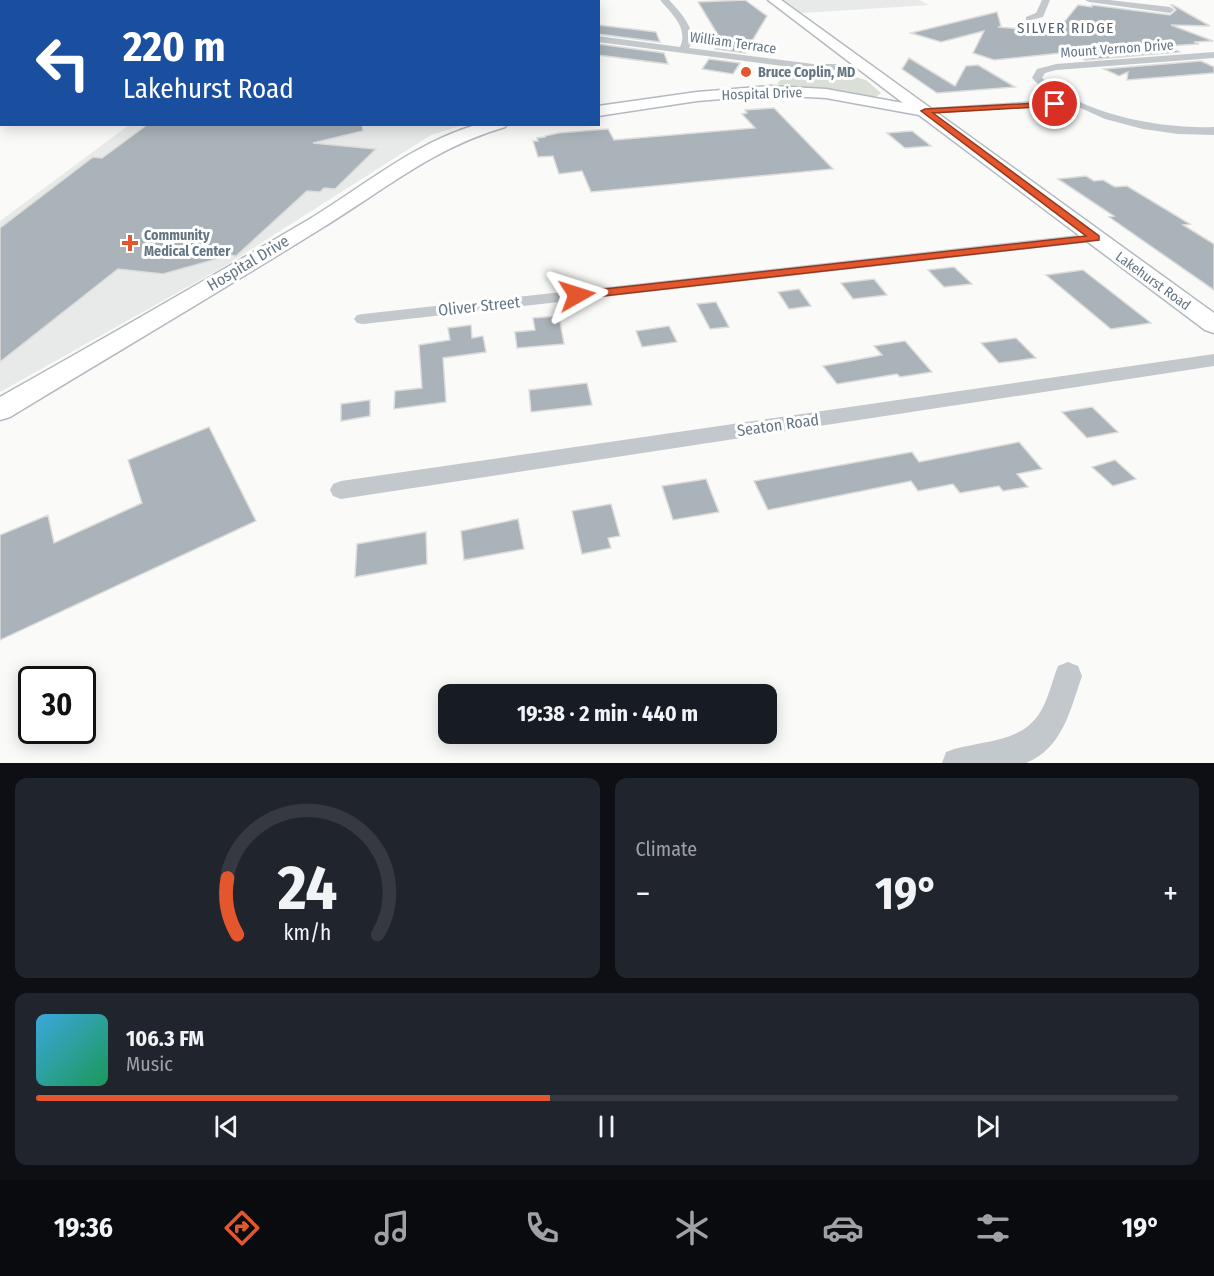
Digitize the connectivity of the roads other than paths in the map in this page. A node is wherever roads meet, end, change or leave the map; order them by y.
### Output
1 (664, 0) edge
2 (774, 0) edge
3 (1046, 0) edge
4 (1089, 0) edge
5 (1170, 10) dead end
6 (1029, 19) dead end
7 (600, 39) edge
8 (683, 51) junction
9 (1214, 55) edge
10 (864, 67) junction
11 (897, 92) junction
12 (1077, 102) junction
13 (877, 104) junction
14 (600, 111) edge
15 (925, 111) junction
16 (492, 126) edge
17 (1214, 131) edge
18 (1096, 238) junction
19 (363, 319) dead end
20 (1214, 326) edge
21 (1214, 360) edge
22 (0, 410) edge
23 (341, 490) dead end
24 (1068, 676) dead end
25 (957, 763) edge

1 - 8 street
2 - 10 main road, Lakehurst Road
3 - 6 street
4 - 5 street
7 - 8 street, William Terrace
8 - 10 street, William Terrace
9 - 12 street, Mount Vernon Drive
10 - 11 main road, Lakehurst Road
11 - 13 main road
11 - 15 main road, Lakehurst Road
12 - 15 street
12 - 17 street
13 - 14 main road, Hospital Drive
13 - 15 main road, Hospital Drive
15 - 18 main road, Lakehurst Road
16 - 22 main road, Hospital Drive
18 - 19 street, Oliver Street
18 - 20 main road, Lakehurst Road
21 - 23 street, Seaton Road
24 - 25 street

